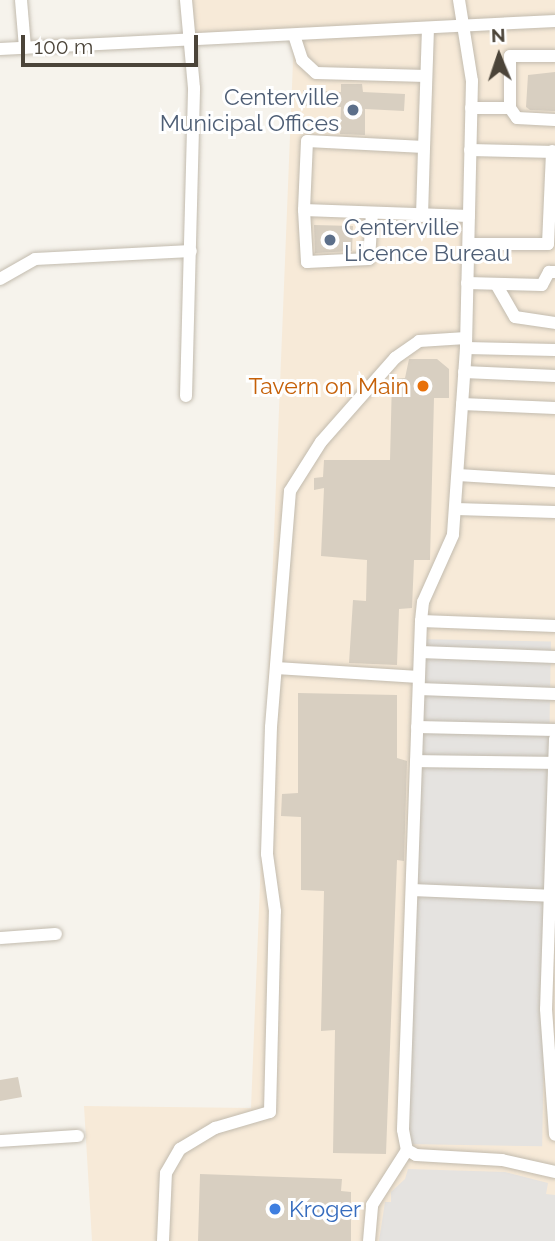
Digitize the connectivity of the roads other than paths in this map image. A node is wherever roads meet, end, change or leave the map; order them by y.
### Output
1 (21, 0) edge
2 (186, 0) edge
3 (459, 0) edge
4 (555, 21) edge
5 (464, 25) junction
6 (428, 28) junction
7 (294, 35) junction
8 (191, 39) junction
9 (25, 48) junction
10 (0, 49) edge
11 (555, 56) edge
12 (426, 76) junction
13 (471, 108) junction
14 (510, 108) junction
15 (555, 120) edge
16 (424, 147) junction
17 (470, 149) junction
18 (553, 151) edge
19 (304, 210) junction
20 (372, 213) junction
21 (422, 216) junction
22 (469, 216) junction
23 (469, 244) junction
24 (551, 245) edge
25 (191, 251) junction
26 (555, 272) edge
27 (0, 279) edge
28 (467, 283) junction
29 (496, 284) junction
30 (555, 323) edge
31 (466, 343) junction
32 (555, 350) edge
33 (464, 372) junction
34 (555, 376) edge
35 (186, 396) dead end
36 (462, 404) junction
37 (555, 408) edge
38 (458, 475) junction
39 (555, 481) edge
40 (456, 509) junction
41 (555, 512) edge
42 (421, 621) junction
43 (555, 626) edge
44 (420, 652) junction
45 (555, 657) edge
46 (276, 668) junction
47 (419, 683) junction
48 (555, 694) edge
49 (417, 727) junction
50 (555, 730) edge
51 (555, 739) edge
52 (416, 761) junction
53 (555, 763) edge
54 (553, 835) edge
55 (553, 865) edge
56 (412, 890) junction
57 (552, 896) edge
58 (56, 934) dead end
59 (0, 938) edge
60 (551, 1028) edge
61 (553, 1100) edge
62 (555, 1135) edge
63 (78, 1136) dead end
64 (0, 1141) edge
65 (407, 1150) junction
66 (555, 1172) edge
67 (163, 1241) edge
68 (369, 1241) edge

1 - 9 street
2 - 8 street
3 - 5 street
4 - 5 street
5 - 6 street
5 - 13 street
6 - 7 street
6 - 12 street
7 - 8 street
7 - 12 street
8 - 9 street
8 - 25 street
9 - 10 street
11 - 14 street
12 - 16 street
13 - 14 street
13 - 17 street
14 - 15 street
16 - 19 street
16 - 21 street
17 - 18 street
17 - 22 street
18 - 24 street
19 - 20 street
19 - 20 street
20 - 21 street
21 - 22 street
22 - 23 street
23 - 24 street
23 - 28 street
25 - 27 street
25 - 35 street
26 - 29 street
28 - 29 street
28 - 31 street
29 - 30 street
31 - 32 street
31 - 33 street
31 - 46 street
33 - 34 street
33 - 36 street
36 - 37 street
36 - 38 street
38 - 39 street
38 - 40 street
40 - 41 street
40 - 42 street
42 - 43 street
42 - 44 street
44 - 45 street
44 - 47 street
46 - 47 street
46 - 67 street
47 - 48 street
47 - 49 street
49 - 50 street
49 - 52 street
51 - 53 street
52 - 53 street
52 - 56 street
53 - 54 street
54 - 55 street
55 - 57 street
56 - 57 street
56 - 65 street
57 - 60 street
58 - 59 street
60 - 61 street
61 - 62 street
63 - 64 street
65 - 66 street
65 - 68 street

